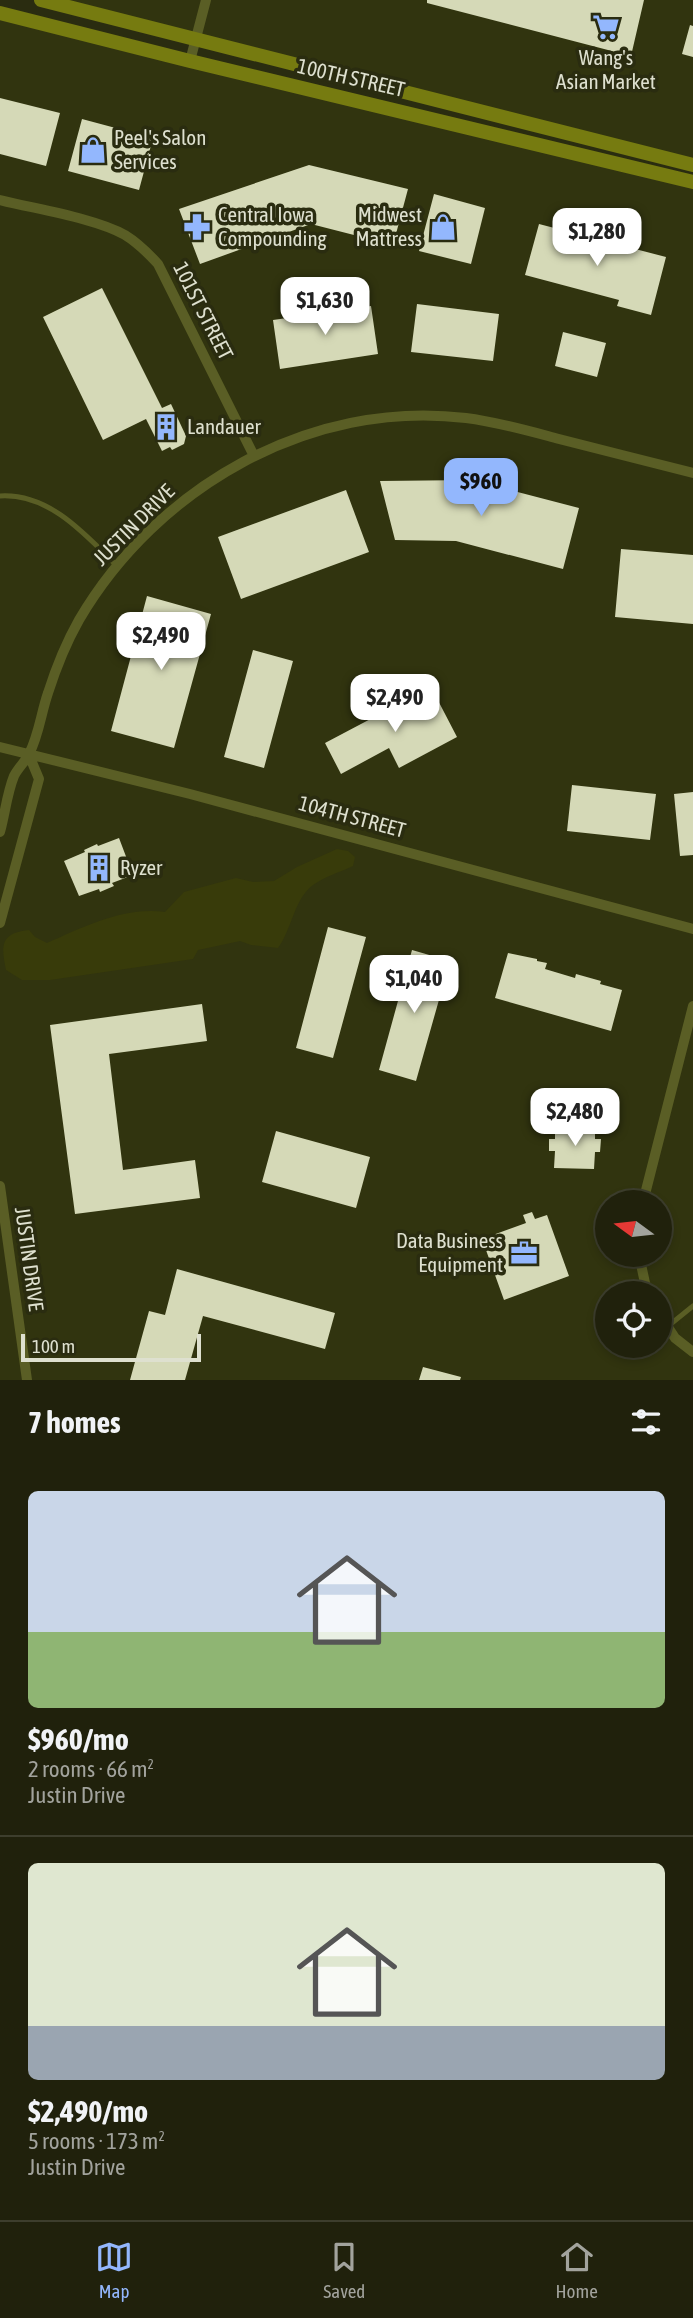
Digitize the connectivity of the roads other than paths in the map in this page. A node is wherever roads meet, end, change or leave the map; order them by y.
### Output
1 (41, 0) edge
2 (206, 0) edge
3 (0, 13) edge
4 (196, 40) junction
5 (190, 61) junction
6 (693, 165) edge
7 (693, 182) edge
8 (0, 200) edge
9 (254, 456) junction
10 (693, 473) edge
11 (0, 496) edge
12 (117, 566) junction
13 (0, 747) edge
14 (29, 755) junction
15 (0, 832) edge
16 (0, 923) edge
17 (693, 929) edge
18 (693, 1006) edge
19 (0, 1186) edge
20 (646, 1190) edge
21 (693, 1306) edge
22 (672, 1323) edge
23 (672, 1334) edge
24 (693, 1352) edge
25 (27, 1380) edge

1 - 4 main road, 100TH STREET
2 - 4 street
3 - 5 main road, 100TH STREET
4 - 5 street
4 - 6 main road, 100TH STREET
5 - 7 main road, 100TH STREET
8 - 9 street, 101ST STREET
9 - 10 street, JUSTIN DRIVE
9 - 12 street, JUSTIN DRIVE
11 - 12 lane
12 - 14 street, JUSTIN DRIVE
13 - 14 street, 104TH STREET
14 - 15 street, JUSTIN DRIVE
14 - 16 street, JUSTIN DRIVE
14 - 17 street, 104TH STREET
18 - 20 street
19 - 25 street, JUSTIN DRIVE
21 - 22 lane
23 - 24 street

